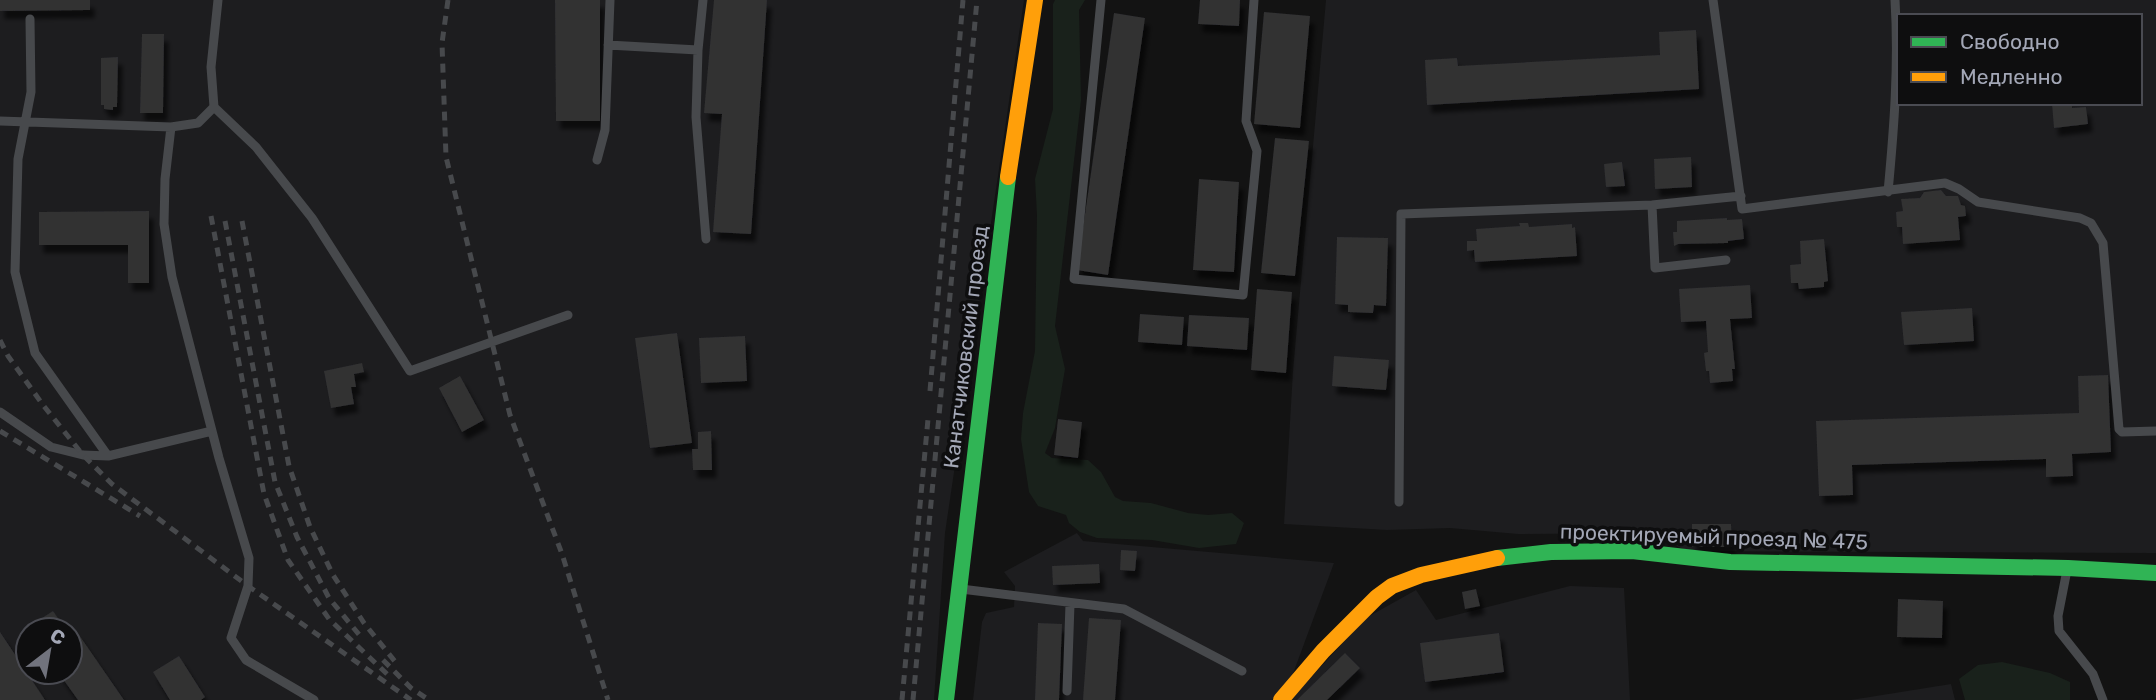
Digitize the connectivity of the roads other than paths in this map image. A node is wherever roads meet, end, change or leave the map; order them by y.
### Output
1 (218, 0) edge
2 (610, 0) edge
3 (703, 0) edge
4 (1035, 0) edge
5 (1101, 0) edge
6 (1254, 0) edge
7 (1713, 0) edge
8 (1895, 0) edge
9 (30, 19) dead end
10 (608, 45) junction
11 (698, 50) junction
12 (214, 107) junction
13 (0, 121) edge
14 (25, 122) junction
15 (171, 127) junction
16 (597, 160) dead end
17 (1888, 192) junction
18 (1741, 196) junction
19 (1652, 205) junction
20 (706, 239) dead end
21 (1726, 260) dead end
22 (568, 316) dead end
23 (0, 412) edge
24 (212, 431) junction
25 (2156, 431) edge
26 (108, 456) junction
27 (1399, 502) dead end
28 (2068, 568) junction
29 (2156, 573) edge
30 (959, 588) junction
31 (1070, 604) junction
32 (1242, 671) dead end
33 (1067, 691) dead end
34 (314, 700) edge
35 (946, 700) edge
36 (1281, 700) edge
37 (2104, 700) edge

1 - 12 lane
2 - 10 lane
3 - 11 lane
4 - 30 street, Канатчиковский проезд
5 - 6 lane
7 - 18 lane
8 - 17 lane
9 - 14 lane
10 - 11 lane
10 - 16 lane
11 - 20 lane
12 - 15 lane
12 - 22 lane
13 - 14 lane
14 - 15 lane
14 - 26 lane
15 - 24 lane
17 - 18 lane
17 - 25 lane
18 - 19 lane
19 - 21 lane
19 - 27 lane
23 - 26 lane
24 - 26 lane
24 - 34 lane
28 - 29 street, проектируемый проезд № 475
28 - 36 street, проектируемый проезд № 475
28 - 37 lane
30 - 31 lane
30 - 35 street, Канатчиковский проезд
31 - 32 lane
31 - 33 lane

